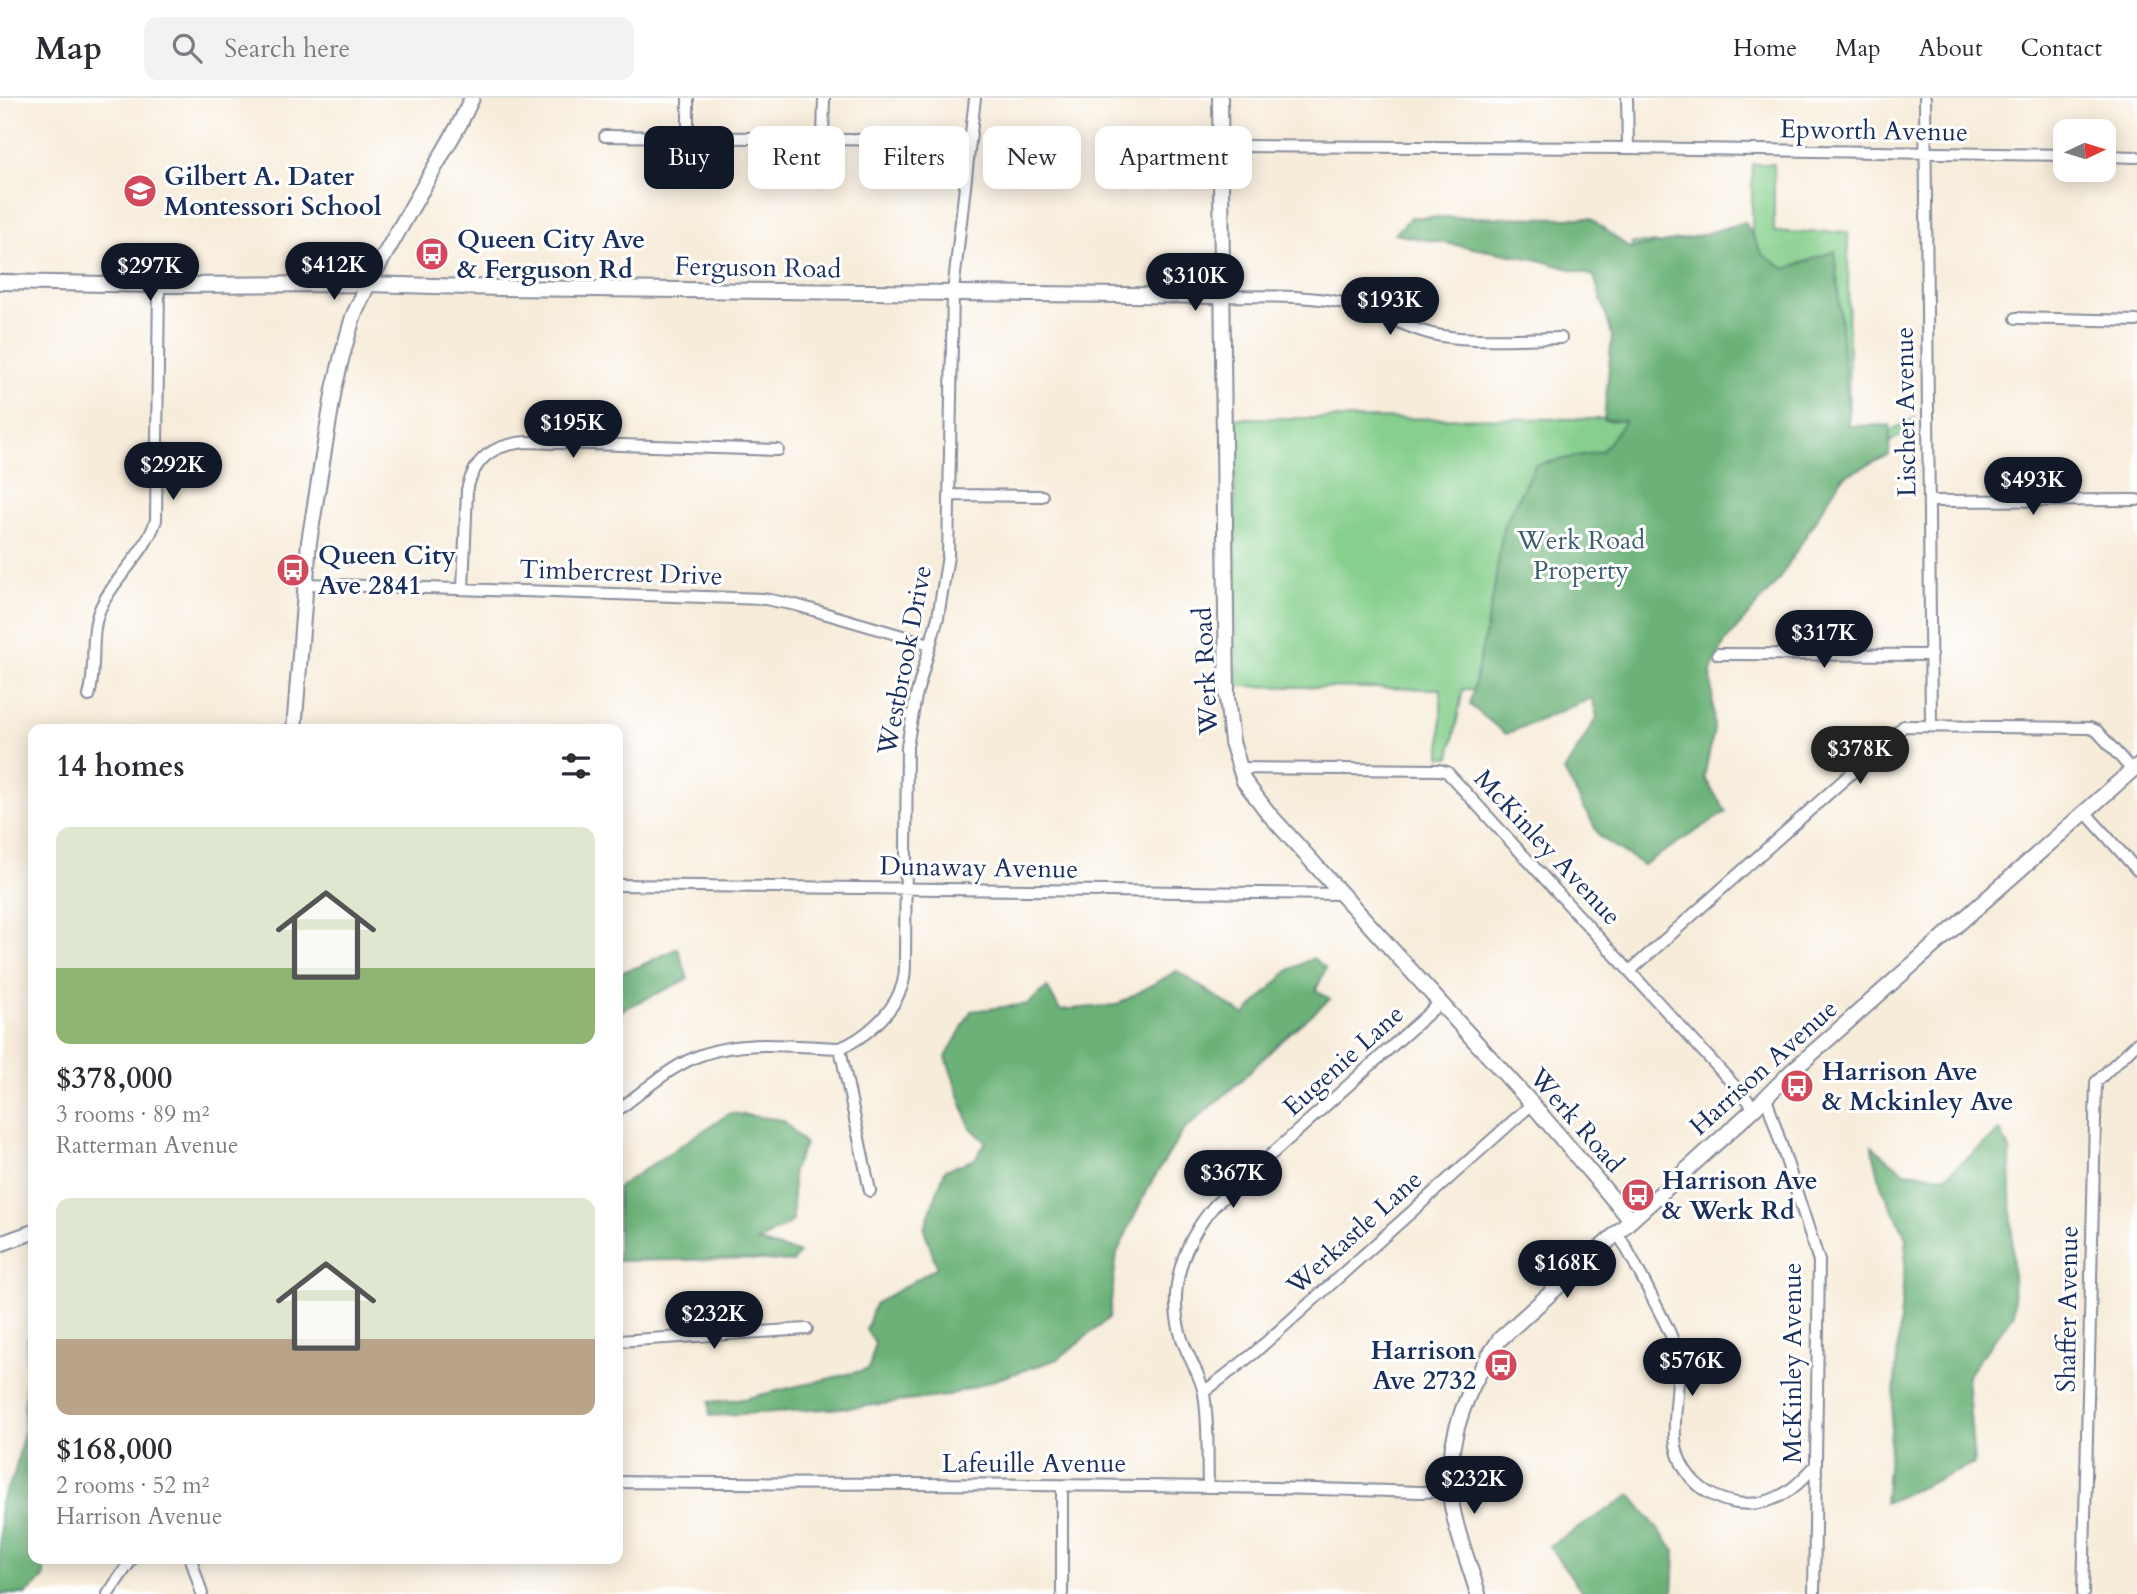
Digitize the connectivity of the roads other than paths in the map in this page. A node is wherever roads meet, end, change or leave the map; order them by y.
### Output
1 (472, 98) edge
2 (688, 98) edge
3 (824, 98) edge
4 (975, 98) edge
5 (1220, 98) edge
6 (1627, 98) edge
7 (1925, 98) edge
8 (688, 126) edge
9 (823, 126) edge
10 (1221, 126) edge
11 (605, 136) dead end
12 (644, 137) edge
13 (845, 139) edge
14 (970, 141) junction
15 (1252, 146) edge
16 (1628, 148) junction
17 (1926, 154) junction
18 (2053, 155) edge
19 (2116, 156) edge
20 (2137, 157) edge
21 (1221, 189) edge
22 (0, 282) edge
23 (368, 284) junction
24 (159, 285) junction
25 (953, 292) junction
26 (1222, 296) junction
27 (2016, 318) dead end
28 (2137, 321) edge
29 (1561, 338) dead end
30 (778, 450) dead end
31 (950, 495) junction
32 (1042, 496) dead end
33 (2137, 500) edge
34 (1929, 501) junction
35 (305, 584) junction
36 (463, 590) junction
37 (930, 644) junction
38 (1718, 654) dead end
39 (1930, 655) junction
40 (89, 696) dead end
41 (294, 724) edge
42 (1931, 725) junction
43 (1239, 768) junction
44 (2134, 768) edge
45 (2085, 812) junction
46 (2137, 870) edge
47 (623, 885) edge
48 (905, 889) junction
49 (1339, 894) junction
50 (1631, 970) junction
51 (1440, 1003) junction
52 (2137, 1043) edge
53 (840, 1048) junction
54 (1761, 1103) junction
55 (1532, 1104) junction
56 (623, 1106) edge
57 (870, 1191) dead end
58 (1630, 1219) junction
59 (1616, 1231) junction
60 (28, 1234) edge
61 (0, 1244) edge
62 (807, 1329) dead end
63 (623, 1341) edge
64 (1204, 1392) junction
65 (1815, 1466) junction
66 (623, 1482) edge
67 (1208, 1486) junction
68 (1062, 1487) junction
69 (1450, 1491) junction
70 (128, 1564) edge
71 (193, 1564) edge
72 (107, 1594) edge
73 (202, 1594) edge
74 (1062, 1594) edge
75 (1478, 1594) edge
76 (1814, 1594) edge
77 (2083, 1594) edge

1 - 23 street
2 - 8 street
3 - 9 street
4 - 14 street, Westbrook Drive
5 - 10 street, Werk Road
6 - 16 street
7 - 17 street, Lischer Avenue
11 - 12 street
13 - 14 street
14 - 25 street, Westbrook Drive
15 - 16 street, Epworth Avenue
16 - 17 street, Epworth Avenue
17 - 18 street, Epworth Avenue
17 - 34 street, Lischer Avenue
19 - 20 street
21 - 26 street, Werk Road
22 - 24 street, Ferguson Road
23 - 24 street, Ferguson Road
23 - 25 street, Ferguson Road
23 - 35 street
24 - 40 street
25 - 26 street, Ferguson Road
25 - 31 street, Westbrook Drive
26 - 29 street
26 - 43 street, Werk Road
27 - 28 street
30 - 36 street
31 - 32 street
31 - 37 street, Westbrook Drive
33 - 34 street
34 - 39 street, Lischer Avenue
35 - 36 street, Timbercrest Drive
35 - 41 street
36 - 37 street, Timbercrest Drive
37 - 48 street, Westbrook Drive
38 - 39 street
39 - 42 street, Lischer Avenue
42 - 44 street
42 - 50 street
43 - 49 street, Werk Road
43 - 50 street, McKinley Avenue
44 - 45 street, Harrison Avenue
45 - 46 street
45 - 54 street, Harrison Avenue
47 - 48 street, Dunaway Avenue
48 - 49 street, Dunaway Avenue
48 - 53 street, Westbrook Drive
49 - 51 street, Werk Road
50 - 54 street, McKinley Avenue
51 - 55 street, Werk Road
51 - 64 street, Eugenie Lane
52 - 77 street, Shaffer Avenue
53 - 56 street
53 - 57 street
54 - 58 street, Harrison Avenue
54 - 65 street, McKinley Avenue
55 - 58 street, Werk Road
55 - 64 street, Werkastle Lane
58 - 59 street, Harrison Avenue
59 - 65 street
59 - 69 street, Harrison Avenue
60 - 61 street
62 - 63 street
64 - 67 street, Eugenie Lane
65 - 76 street, McKinley Avenue
66 - 68 street, Lafeuille Avenue
67 - 68 street, Lafeuille Avenue
67 - 69 street, Lafeuille Avenue
68 - 74 street
69 - 75 street, Harrison Avenue
70 - 72 street
71 - 73 street

